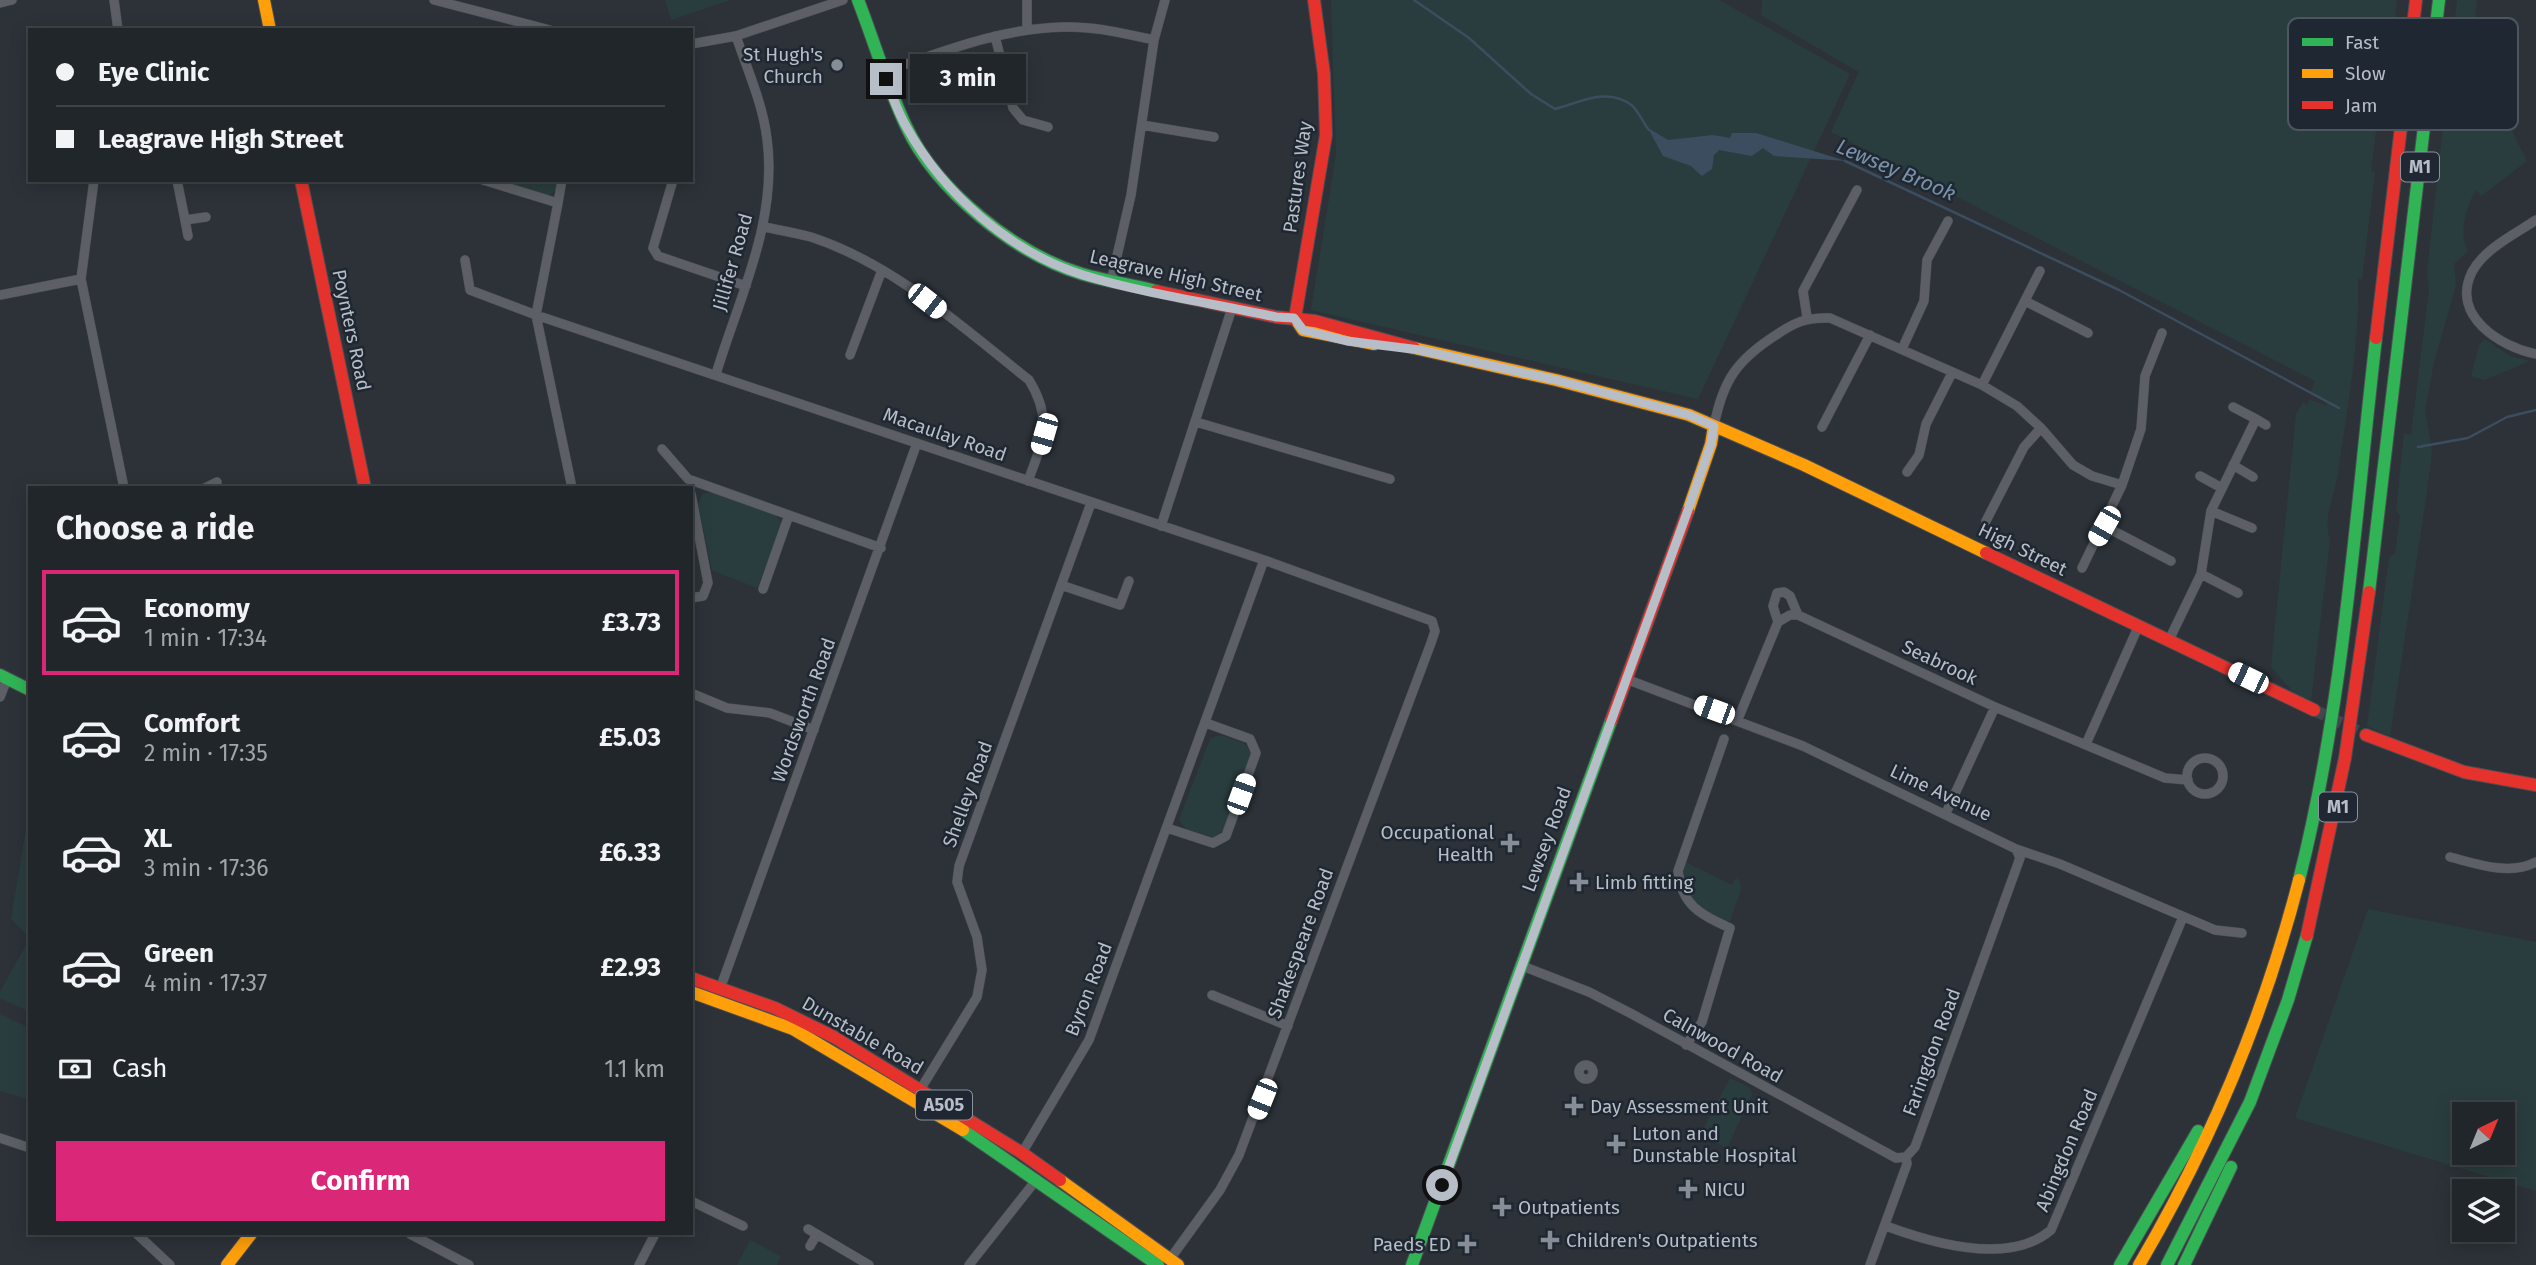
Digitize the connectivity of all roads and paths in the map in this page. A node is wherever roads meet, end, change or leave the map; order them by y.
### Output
1 (12, 0) edge
2 (114, 0) edge
3 (264, 0) edge
4 (434, 0) edge
5 (843, 0) edge
6 (858, 0) edge
7 (1027, 0) edge
8 (1165, 0) edge
9 (1314, 0) edge
10 (2416, 0) edge
11 (2439, 0) edge
12 (0, 3) edge
13 (2414, 18) edge
14 (2437, 18) edge
15 (118, 28) edge
16 (270, 28) edge
17 (542, 28) edge
18 (1027, 30) junction
19 (736, 36) junction
20 (995, 36) junction
21 (1154, 40) junction
22 (693, 44) edge
23 (883, 72) junction
24 (1142, 125) junction
25 (1048, 127) dead end
26 (2401, 130) edge
27 (2423, 130) edge
28 (1214, 137) dead end
29 (94, 182) edge
30 (177, 182) edge
31 (301, 182) edge
32 (490, 182) edge
33 (562, 182) edge
34 (672, 182) edge
35 (1857, 190) dead end
36 (558, 203) junction
37 (206, 217) dead end
38 (185, 220) junction
39 (2536, 220) edge
40 (1948, 221) dead end
41 (764, 227) junction
42 (188, 236) dead end
43 (465, 260) dead end
44 (882, 270) junction
45 (2039, 271) dead end
46 (80, 279) junction
47 (1111, 282) junction
48 (746, 286) junction
49 (0, 295) edge
50 (2025, 301) junction
51 (1232, 308) junction
52 (536, 315) junction
53 (1807, 317) junction
54 (1294, 318) junction
55 (2088, 333) dead end
56 (2162, 333) dead end
57 (1870, 335) junction
58 (1902, 349) junction
59 (2536, 354) edge
60 (850, 355) dead end
61 (1951, 373) junction
62 (716, 374) junction
63 (1982, 385) junction
64 (2233, 407) dead end
65 (2256, 419) junction
66 (1196, 422) junction
67 (2266, 425) dead end
68 (1714, 426) junction
69 (1822, 427) dead end
70 (2041, 428) junction
71 (917, 443) junction
72 (662, 449) dead end
73 (2233, 465) junction
74 (1907, 472) dead end
75 (2200, 476) dead end
76 (2253, 477) dead end
77 (1390, 479) dead end
78 (1028, 481) junction
79 (217, 482) dead end
80 (689, 484) edge
81 (2122, 485) junction
82 (124, 486) edge
83 (209, 486) edge
84 (365, 486) edge
85 (572, 486) edge
86 (2220, 487) junction
87 (1091, 503) junction
88 (693, 504) edge
89 (2211, 511) junction
90 (789, 514) junction
91 (1986, 520) dead end
92 (1161, 526) junction
93 (2104, 526) junction
94 (2252, 528) dead end
95 (881, 548) junction
96 (1264, 561) junction
97 (2171, 561) dead end
98 (2082, 568) dead end
99 (2201, 574) junction
100 (1129, 581) dead end
101 (1061, 585) junction
102 (763, 589) dead end
103 (2238, 593) dead end
104 (693, 597) edge
105 (1798, 615) junction
106 (1778, 622) junction
107 (2139, 625) junction
108 (1434, 626) joint
109 (2169, 640) junction
110 (4, 677) edge
111 (1626, 679) junction
112 (28, 689) edge
113 (693, 694) edge
114 (0, 697) edge
115 (1995, 707) junction
116 (2314, 710) tunnel mouth
117 (1738, 719) junction
118 (1206, 723) junction
119 (814, 730) junction
120 (2366, 735) tunnel mouth
121 (1724, 739) dead end
122 (2086, 744) junction
123 (2188, 780) junction
124 (2536, 785) edge
125 (1946, 813) junction
126 (1167, 828) junction
127 (2016, 849) junction
128 (2450, 857) dead end
129 (2536, 862) edge
130 (2183, 917) junction
131 (2242, 933) dead end
132 (1520, 965) junction
133 (693, 979) edge
134 (720, 989) junction
135 (693, 993) edge
136 (1212, 995) dead end
137 (1288, 1026) junction
138 (2246, 1043) junction
139 (1686, 1045) junction
140 (2260, 1079) junction
141 (920, 1090) junction
142 (0, 1138) edge
143 (28, 1147) edge
144 (1022, 1153) junction
145 (1906, 1157) junction
146 (1037, 1179) junction
147 (693, 1202) edge
148 (743, 1226) dead end
149 (1886, 1226) junction
150 (138, 1235) edge
151 (250, 1235) edge
152 (412, 1235) edge
153 (654, 1235) edge
154 (810, 1246) dead end
155 (1978, 1259) dead end
156 (1989, 1261) dead end
157 (1169, 1263) edge
158 (170, 1265) edge
159 (227, 1265) edge
160 (469, 1265) edge
161 (639, 1265) edge
162 (869, 1265) edge
163 (969, 1265) edge
164 (1412, 1265) edge
165 (1870, 1265) edge
166 (2120, 1265) edge
167 (2139, 1265) edge
168 (2166, 1265) edge
169 (2184, 1265) edge

1 - 12 street
2 - 15 street
3 - 16 main road
4 - 17 street
5 - 19 street
6 - 23 main road, Leagrave High Street
7 - 18 street
8 - 21 street
9 - 54 main road, Pastures Way
10 - 13 main road, M1
11 - 14 main road, M1
18 - 20 street
18 - 21 street
19 - 22 street
19 - 41 street, Jillifer Road
20 - 23 street
20 - 25 street
21 - 24 street
23 - 47 main road, Leagrave High Street
24 - 28 street
24 - 47 street
26 - 138 main road, M1
27 - 140 main road, M1
29 - 46 street
30 - 38 street
31 - 84 main road, Poynters Road
32 - 36 street
33 - 36 street
34 - 48 street
35 - 53 street
36 - 52 street
37 - 38 street
38 - 42 street
39 - 59 street
40 - 58 street
41 - 44 street
41 - 48 street, Jillifer Road
43 - 52 street, Macaulay Road
44 - 60 street
44 - 78 street
45 - 50 street
46 - 49 street
46 - 82 street
47 - 51 main road, Leagrave High Street
48 - 62 street, Jillifer Road
50 - 55 street
50 - 63 street
51 - 54 main road, Leagrave High Street
51 - 66 street
52 - 62 street, Macaulay Road
52 - 85 street
53 - 57 street
53 - 68 street
54 - 68 main road, Leagrave High Street
56 - 81 street
57 - 58 street
57 - 69 street
58 - 61 street
61 - 63 street
61 - 74 street
62 - 71 street, Macaulay Road
63 - 70 street
64 - 65 street
65 - 67 street
65 - 73 street
66 - 77 street
66 - 92 street
68 - 107 main road, High Street
68 - 111 main road, Lewsey Road
70 - 81 street
70 - 91 street
71 - 78 street, Macaulay Road
71 - 95 street, Wordsworth Road
72 - 80 street
73 - 76 street
73 - 86 street
75 - 86 street
78 - 87 street, Macaulay Road
79 - 83 street
80 - 90 street
81 - 93 street
86 - 89 street
87 - 92 street, Macaulay Road
87 - 101 street, Shelley Road
88 - 104 street
89 - 94 street
89 - 99 street
90 - 95 street
90 - 102 street
92 - 96 street, Macaulay Road
93 - 97 street
93 - 98 street
95 - 119 street, Wordsworth Road
96 - 108 street, Macaulay Road
96 - 118 street, Byron Road
99 - 103 street
99 - 109 street
100 - 101 street
101 - 141 street, Shelley Road
105 - 106 street
105 - 106 street
105 - 115 street, Seabrook
106 - 117 street
107 - 109 main road, High Street
107 - 122 street
108 - 137 street, Shakespeare Road
109 - 116 main road, High Street
110 - 112 main road
110 - 114 street
111 - 117 street, Lime Avenue
111 - 132 main road, Lewsey Road
113 - 119 street
115 - 122 street, Seabrook
115 - 125 street
117 - 125 street, Lime Avenue
118 - 126 street, Byron Road
118 - 126 street
119 - 134 street, Wordsworth Road
120 - 124 main road
121 - 139 street
122 - 123 street, Seabrook
123 - 123 street, Seabrook
125 - 127 street, Lime Avenue
126 - 144 street, Byron Road
127 - 130 street, Lime Avenue
127 - 145 street, Faringdon Road
128 - 129 street
130 - 131 street, Lime Avenue
130 - 156 street, Abingdon Road
132 - 139 street, Calnwood Road
132 - 164 main road, Lewsey Road
133 - 134 main road, Dunstable Road / A505
134 - 141 main road, Dunstable Road / A505
135 - 146 main road, Dunstable Road / A505
136 - 137 street
137 - 157 street, Shakespeare Road
138 - 166 main road
138 - 167 main road, M1
139 - 145 street, Calnwood Road
140 - 168 main road, M1
140 - 169 main road
141 - 144 main road, Dunstable Road / A505
142 - 143 street
144 - 157 main road, Dunstable Road / A505
145 - 149 street, Faringdon Road
146 - 157 main road, Dunstable Road / A505
146 - 163 street
147 - 148 street
149 - 155 street
149 - 165 street, Faringdon Road
150 - 158 street
151 - 159 main road
152 - 160 street
153 - 161 street
154 - 162 street

